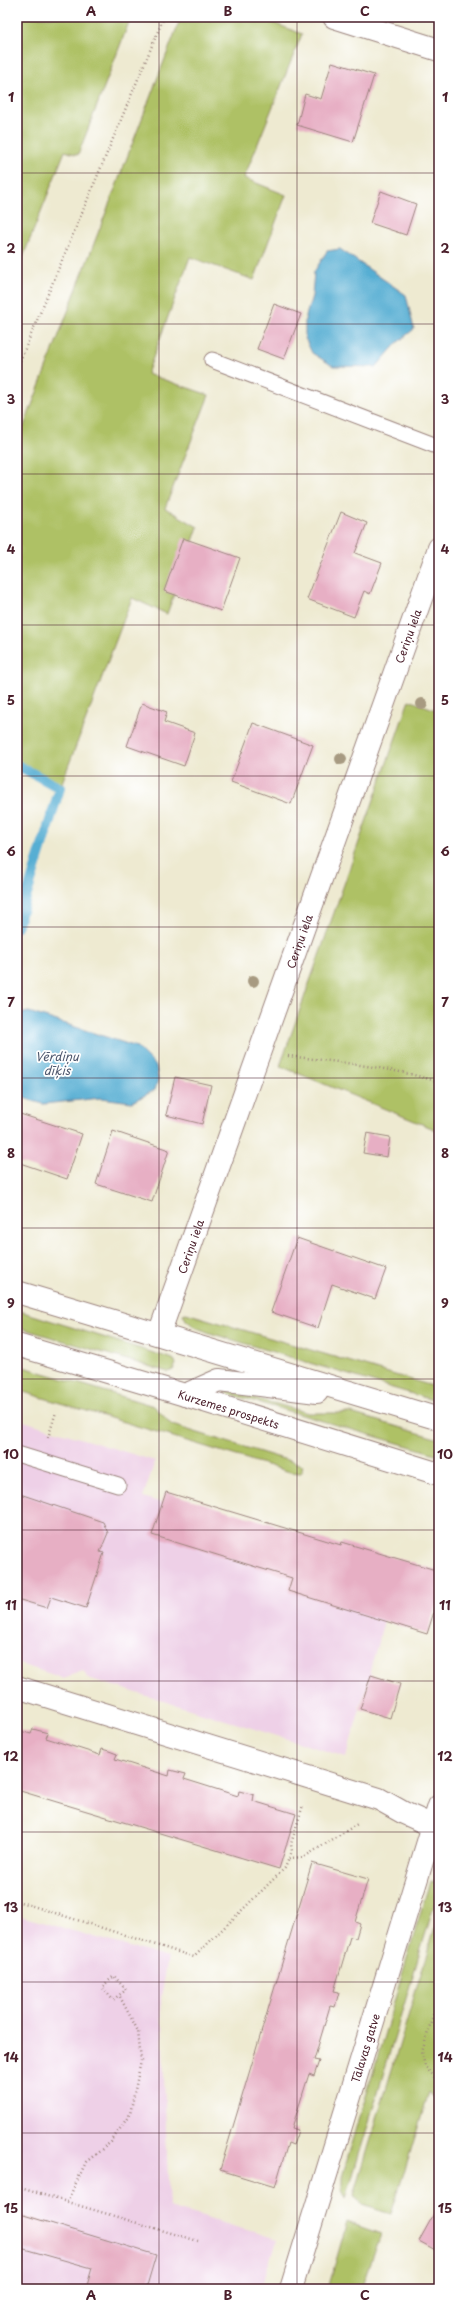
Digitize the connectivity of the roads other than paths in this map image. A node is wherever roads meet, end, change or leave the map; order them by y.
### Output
1 (334, 17) edge
2 (439, 50) edge
3 (212, 360) dead end
4 (439, 447) edge
5 (439, 548) edge
6 (17, 1292) edge
7 (159, 1334) junction
8 (17, 1345) edge
9 (338, 1388) junction
10 (185, 1395) junction
11 (439, 1419) edge
12 (17, 1454) edge
13 (439, 1474) edge
14 (118, 1484) dead end
15 (17, 1687) edge
16 (436, 1816) edge
17 (291, 2289) edge

1 - 2 street
3 - 4 lane
5 - 7 street, Ceriņu iela
6 - 7 street
7 - 9 street
8 - 10 street, Kurzemes prospekts
9 - 10 street
9 - 11 street
10 - 13 street, Kurzemes prospekts
12 - 14 lane
15 - 16 street
16 - 17 street, Tālavas gatve

